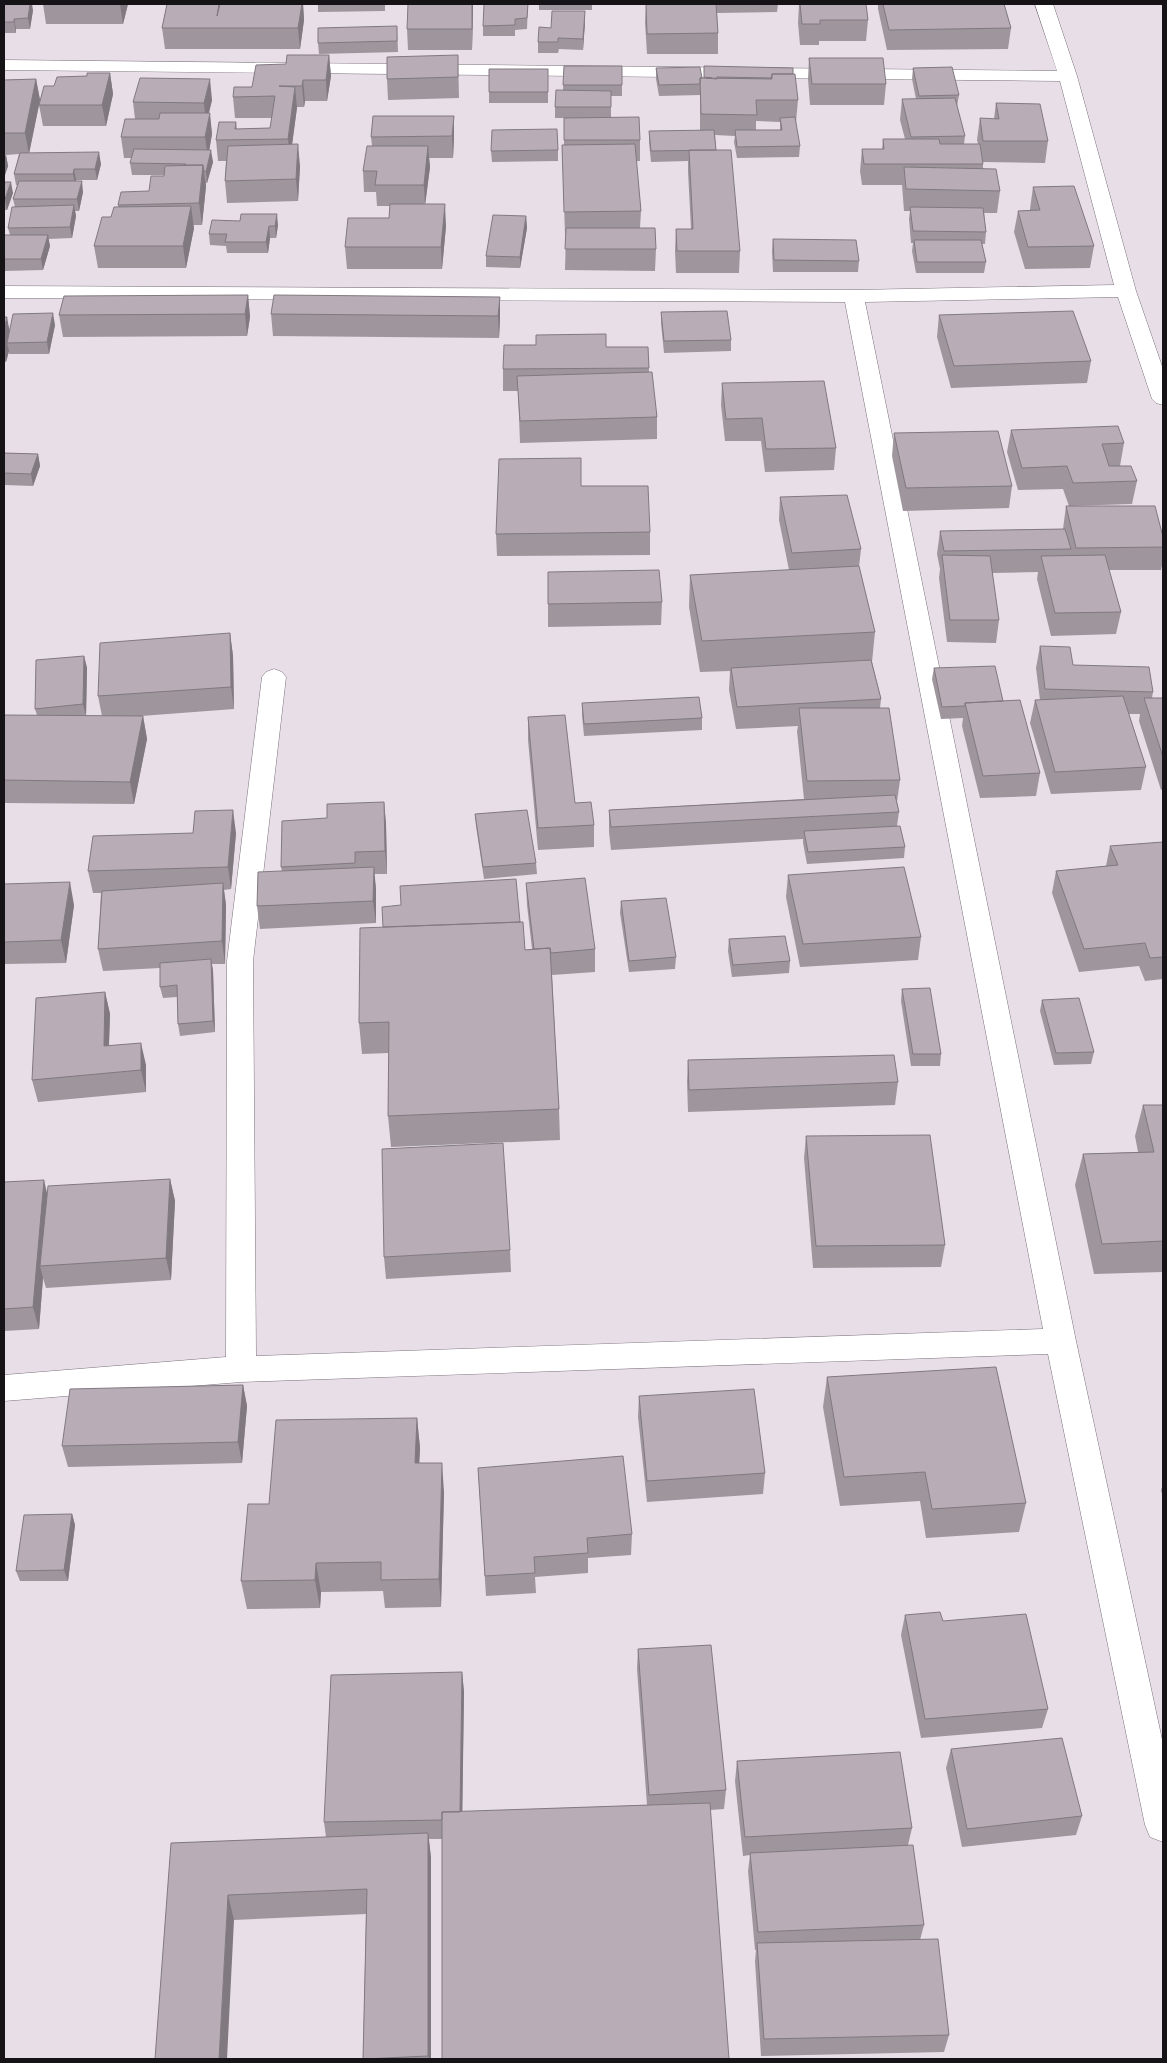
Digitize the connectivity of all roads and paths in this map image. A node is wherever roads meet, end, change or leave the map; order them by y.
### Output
1 (1044, 4) edge
2 (4, 65) edge
3 (1068, 76) junction
4 (1126, 291) junction
5 (4, 292) edge
6 (854, 296) junction
7 (1163, 399) edge
8 (274, 677) dead end
9 (1061, 1341) junction
10 (241, 1369) junction
11 (4, 1392) edge
12 (1163, 1824) edge

1 - 3 street
2 - 3 street
3 - 4 street
4 - 6 street
4 - 7 street
5 - 6 street
6 - 9 street
8 - 10 street
9 - 10 street
9 - 12 street
10 - 11 street

